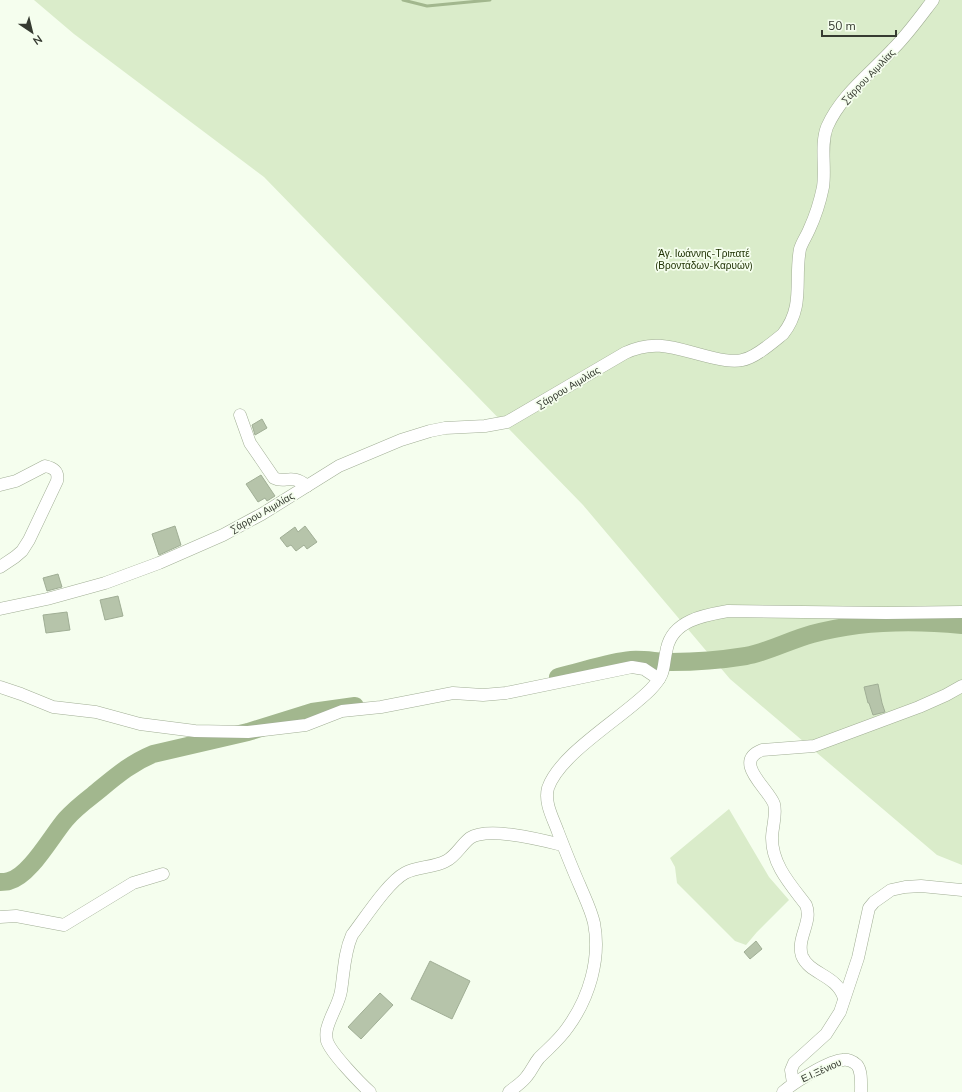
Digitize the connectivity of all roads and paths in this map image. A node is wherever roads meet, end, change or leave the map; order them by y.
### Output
1 (933, 0) edge
2 (240, 415) dead end
3 (0, 485) edge
4 (307, 486) junction
5 (0, 567) edge
6 (0, 609) edge
7 (962, 612) edge
8 (661, 675) junction
9 (962, 686) edge
10 (0, 687) edge
11 (562, 845) junction
12 (163, 874) dead end
13 (962, 890) edge
14 (0, 917) edge
15 (844, 998) junction
16 (793, 1083) junction
17 (370, 1092) edge
18 (509, 1092) edge
19 (783, 1092) edge
20 (860, 1092) edge

1 - 4 street, Σάρρου Αιμιλίας
2 - 4 street
3 - 5 street
4 - 6 street, Σάρρου Αιμιλίας
7 - 8 street
8 - 10 street
8 - 11 street
9 - 15 street
11 - 17 street
11 - 18 street
12 - 14 street
13 - 15 street
15 - 16 street
16 - 19 street, Ε.Ι.Ξένιου
16 - 20 street, Ε.Ι.Ξένιου

